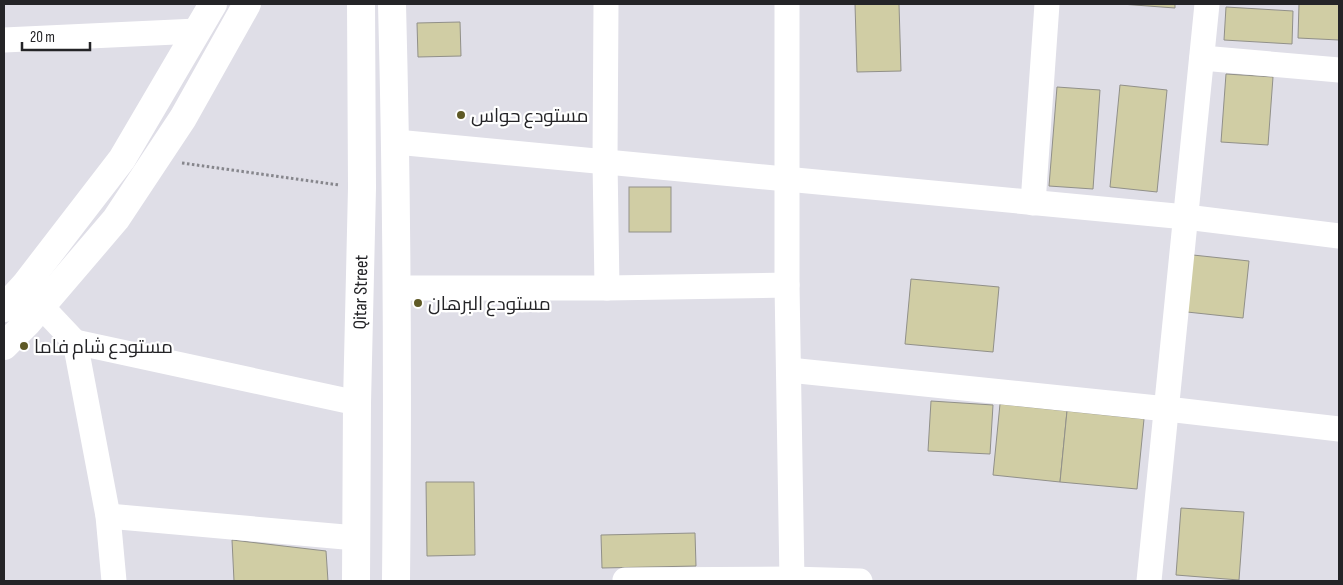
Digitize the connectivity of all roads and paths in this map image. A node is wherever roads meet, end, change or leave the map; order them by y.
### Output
1 (213, 4) edge
2 (247, 4) edge
3 (361, 4) edge
4 (392, 4) edge
5 (606, 4) edge
6 (787, 4) edge
7 (1047, 4) edge
8 (1207, 4) edge
9 (197, 31) junction
10 (4, 40) edge
11 (1202, 58) junction
12 (1339, 70) edge
13 (396, 142) junction
14 (155, 160) junction
15 (605, 162) junction
16 (787, 179) junction
17 (362, 188) junction
18 (1033, 203) junction
19 (1186, 217) junction
20 (1339, 236) edge
21 (787, 286) junction
22 (396, 288) junction
23 (606, 288) junction
24 (42, 307) junction
25 (4, 308) edge
26 (75, 342) junction
27 (4, 346) edge
28 (789, 370) junction
29 (357, 403) junction
30 (1168, 409) junction
31 (1339, 430) edge
32 (357, 459) junction
33 (397, 459) junction
34 (108, 516) junction
35 (356, 538) junction
36 (792, 580) edge
37 (114, 581) edge
38 (356, 581) edge
39 (396, 581) edge
40 (625, 581) edge
41 (860, 581) edge
42 (1149, 581) edge

1 - 9 main road
2 - 14 main road
3 - 17 main road, Qitar Street
4 - 13 main road, Qitar Street
5 - 15 street
6 - 16 street
7 - 18 street
8 - 11 street
9 - 10 street
9 - 25 main road
11 - 12 street
11 - 19 street
13 - 15 street
13 - 22 main road, Qitar Street
14 - 17 path
14 - 24 main road
15 - 16 street
15 - 23 street
16 - 18 street
16 - 21 street
17 - 29 main road, Qitar Street
18 - 19 street
19 - 20 street
19 - 30 street
21 - 23 street
21 - 28 street
22 - 23 street
22 - 33 main road, Qitar Street
24 - 26 street
24 - 27 main road
26 - 29 street
26 - 34 street
28 - 30 street
28 - 36 street
29 - 32 main road, Qitar Street
30 - 31 street
30 - 42 street
32 - 33 main road
32 - 35 main road, Qitar Street
33 - 39 main road, Qitar Street
34 - 35 street
34 - 37 street
35 - 38 main road, Qitar Street
36 - 40 street
36 - 41 street

